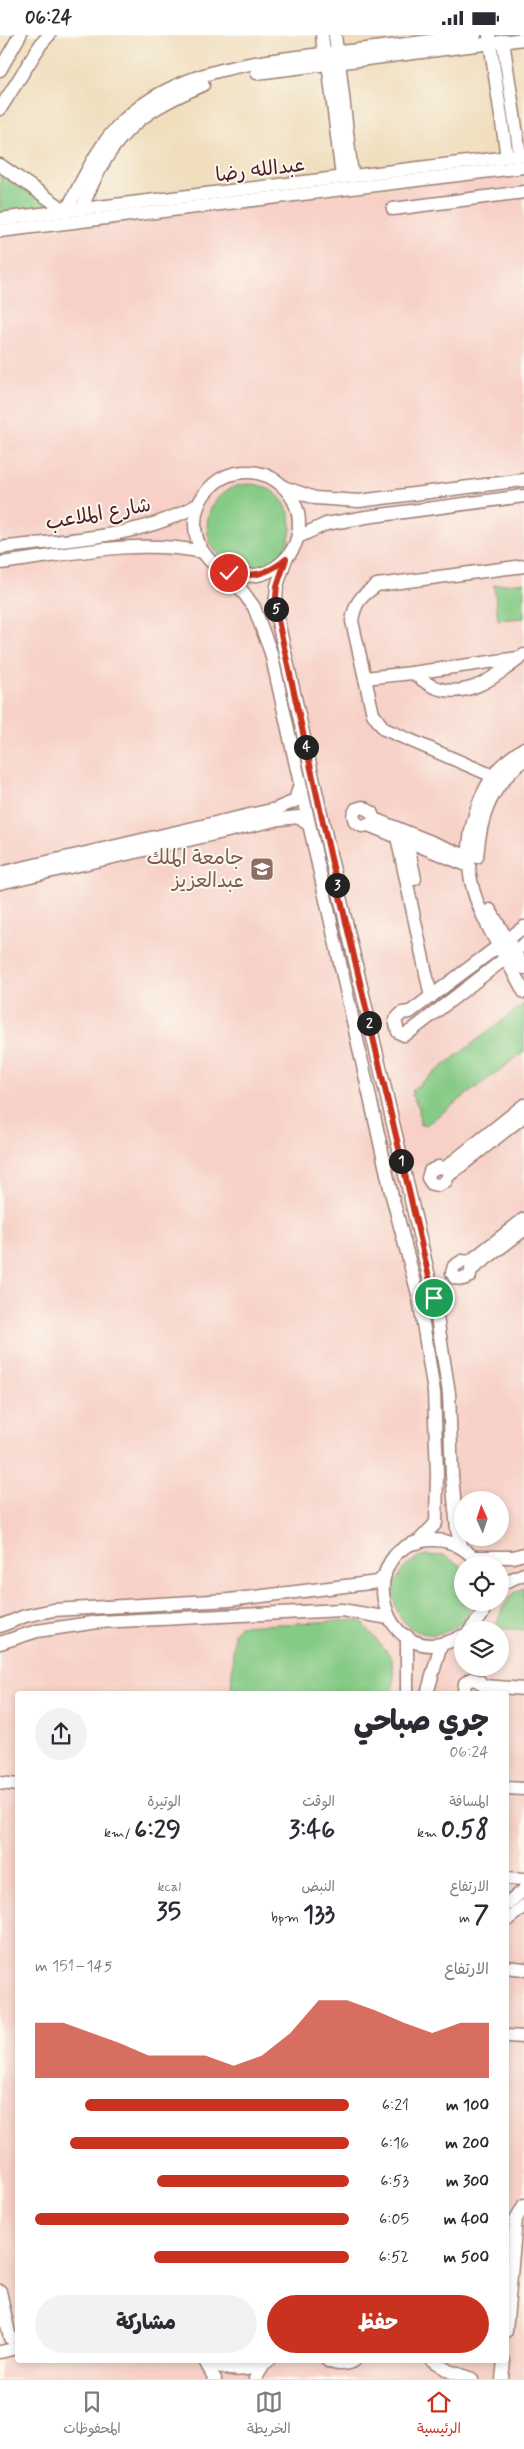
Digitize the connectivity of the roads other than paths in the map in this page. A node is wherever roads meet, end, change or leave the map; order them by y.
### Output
1 (20, 35) edge
2 (49, 35) edge
3 (322, 35) edge
4 (335, 35) edge
5 (475, 35) edge
6 (426, 38) edge
7 (524, 39) edge
8 (494, 40) edge
9 (332, 58) junction
10 (0, 70) edge
11 (0, 109) edge
12 (519, 158) edge
13 (0, 165) edge
14 (347, 176) junction
15 (524, 192) edge
16 (393, 209) dead end
17 (81, 210) junction
18 (66, 211) junction
19 (0, 219) edge
20 (0, 231) edge
21 (524, 480) edge
22 (286, 488) junction
23 (524, 496) edge
24 (198, 504) junction
25 (298, 537) junction
26 (0, 548) edge
27 (203, 553) junction
28 (286, 559) junction
29 (0, 563) edge
30 (524, 566) edge
31 (229, 573) junction
32 (522, 657) edge
33 (412, 673) junction
34 (365, 679) junction
35 (524, 748) edge
36 (524, 760) edge
37 (493, 776) junction
38 (300, 785) junction
39 (308, 823) junction
40 (402, 839) junction
41 (469, 861) junction
42 (0, 873) edge
43 (0, 883) edge
44 (524, 927) edge
45 (503, 943) junction
46 (515, 951) edge
47 (524, 968) edge
48 (524, 992) edge
49 (435, 994) junction
50 (524, 1105) edge
51 (524, 1115) edge
52 (524, 1219) edge
53 (524, 1230) edge
54 (417, 1543) junction
55 (462, 1548) junction
56 (524, 1554) edge
57 (471, 1556) edge
58 (509, 1557) edge
59 (524, 1574) edge
60 (385, 1575) junction
61 (509, 1580) edge
62 (389, 1618) junction
63 (0, 1626) edge
64 (407, 1636) junction
65 (454, 1639) edge
66 (0, 1643) edge
67 (441, 1644) junction
68 (524, 1689) edge
69 (407, 1691) edge
70 (428, 1691) edge
71 (465, 1691) edge
72 (509, 1696) edge
73 (524, 1698) edge
74 (509, 1779) edge
75 (524, 1780) edge
76 (0, 1783) edge
77 (15, 1785) edge
78 (509, 1788) edge
79 (524, 1789) edge
80 (509, 1870) edge
81 (524, 1871) edge
82 (509, 1878) edge
83 (524, 1879) edge
84 (524, 1890) edge
85 (509, 1902) edge
86 (524, 1905) edge
87 (509, 1918) edge
88 (509, 1959) edge
89 (524, 1961) edge
90 (509, 1967) edge
91 (524, 1969) edge
92 (509, 2036) edge
93 (524, 2037) edge
94 (524, 2205) edge
95 (0, 2291) edge
96 (509, 2297) edge
97 (11, 2340) edge
98 (0, 2352) edge
99 (206, 2363) edge
100 (216, 2363) edge
101 (265, 2363) edge
102 (267, 2363) edge
103 (436, 2363) edge
104 (504, 2363) edge
105 (215, 2379) edge
106 (255, 2379) edge
107 (472, 2379) edge
108 (502, 2379) edge

1 - 10 street
2 - 11 street
3 - 9 street
4 - 9 street
5 - 6 street
6 - 9 street
7 - 8 street
8 - 9 street
8 - 12 street
9 - 14 street
9 - 17 street
9 - 18 street
12 - 14 street, عبدالله رضا
12 - 20 street, عبدالله رضا
13 - 18 street
14 - 17 street, عبدالله رضا
15 - 16 street
17 - 18 street, عبدالله رضا
18 - 19 street, عبدالله رضا
21 - 22 street
22 - 24 street
22 - 25 street
23 - 25 street
24 - 26 street, شارع الملاعب
24 - 27 street
25 - 28 street
27 - 29 street, شارع الملاعب
27 - 31 street
28 - 31 street
28 - 55 street
30 - 34 street
31 - 38 street
32 - 33 street
32 - 33 street
33 - 34 street
34 - 37 street
35 - 37 street
36 - 45 street
37 - 41 street
38 - 39 street
38 - 42 street
39 - 43 street
39 - 54 street
40 - 41 street
40 - 41 street
40 - 49 street
41 - 45 street
44 - 45 street
45 - 46 street
45 - 49 street
46 - 47 street
46 - 48 street
46 - 49 street
50 - 51 street
52 - 53 street
54 - 55 street
54 - 60 street
55 - 57 street
56 - 58 street
59 - 61 street
60 - 62 street
60 - 63 street
62 - 64 street
62 - 66 street
64 - 67 street
64 - 69 street
65 - 67 street
67 - 70 street
68 - 71 street
72 - 73 street
74 - 75 street
76 - 77 street
78 - 79 street
80 - 81 street
82 - 83 street
84 - 85 street
86 - 87 street
88 - 89 street
90 - 91 street
92 - 93 street
94 - 96 street
95 - 97 street
97 - 98 street
99 - 105 street
100 - 101 street
102 - 106 street
103 - 107 street
104 - 108 street

